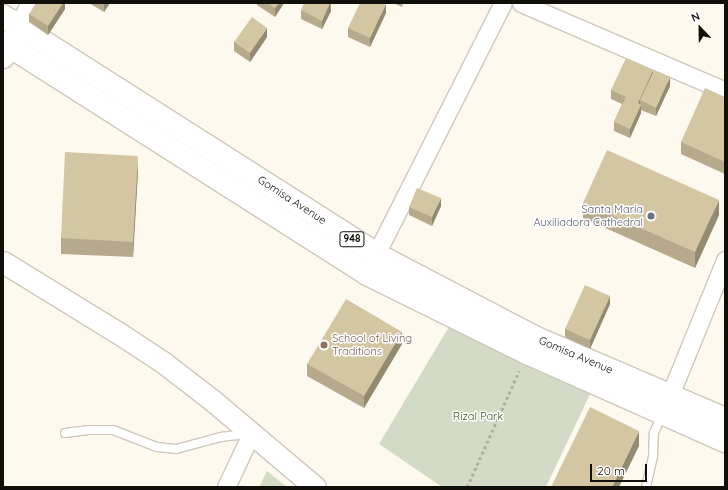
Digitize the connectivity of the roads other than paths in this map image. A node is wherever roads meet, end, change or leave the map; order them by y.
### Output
1 (32, 3) edge
2 (503, 3) edge
3 (521, 3) edge
4 (11, 22) edge
5 (5, 48) edge
6 (725, 91) edge
7 (376, 254) junction
8 (725, 260) edge
9 (3, 262) edge
10 (667, 404) junction
11 (725, 419) edge
12 (65, 434) dead end
13 (250, 434) junction
14 (725, 441) edge
15 (226, 487) edge
16 (315, 487) edge
17 (646, 487) edge

1 - 4 street
2 - 7 street
3 - 6 street
4 - 5 street
4 - 7 main road, Gomisa Avenue / 948
5 - 10 main road, Gomisa Avenue / 948
7 - 10 main road, Gomisa Avenue / 948
8 - 10 street
9 - 13 street
10 - 11 main road, Gomisa Avenue / 948
10 - 14 main road, Gomisa Avenue / 948
10 - 17 lane
12 - 13 lane
13 - 15 street
13 - 16 street

